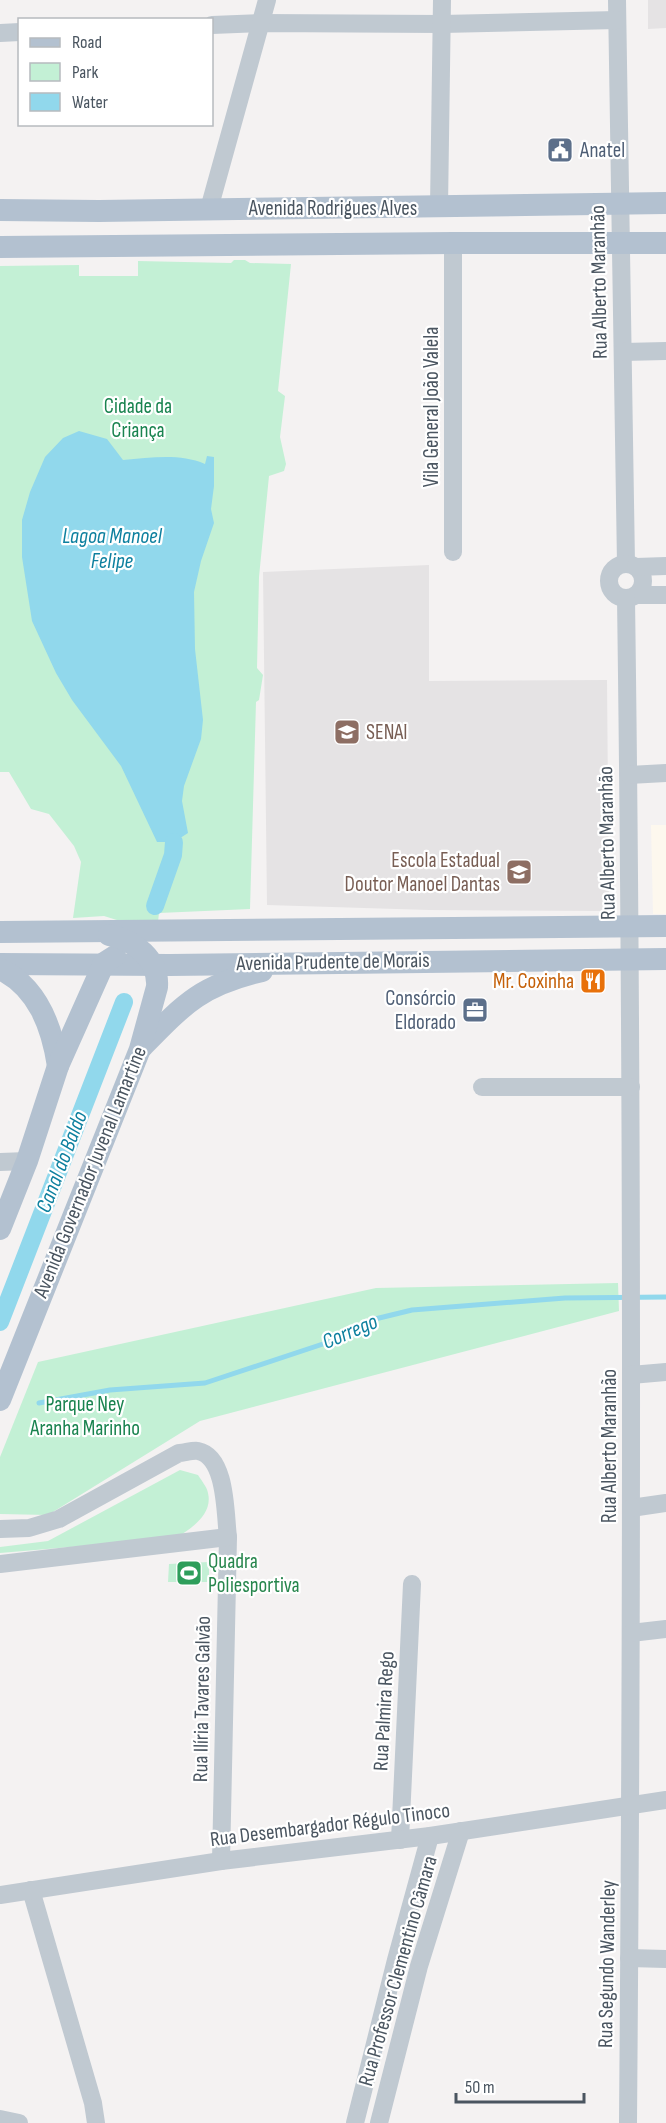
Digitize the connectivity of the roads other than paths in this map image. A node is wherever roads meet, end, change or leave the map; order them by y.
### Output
1 (267, 0) edge
2 (442, 0) edge
3 (616, 0) edge
4 (617, 20) junction
5 (260, 23) junction
6 (442, 24) junction
7 (213, 25) edge
8 (18, 32) edge
9 (0, 33) edge
10 (621, 203) junction
11 (666, 203) edge
12 (504, 206) junction
13 (433, 207) junction
14 (245, 208) junction
15 (209, 209) junction
16 (0, 210) edge
17 (34, 211) junction
18 (429, 243) junction
19 (509, 243) junction
20 (622, 243) junction
21 (666, 243) edge
22 (242, 244) junction
23 (37, 246) junction
24 (0, 247) edge
25 (453, 253) junction
26 (666, 351) edge
27 (622, 352) junction
28 (453, 552) dead end
29 (631, 565) junction
30 (666, 566) edge
31 (666, 595) edge
32 (631, 597) junction
33 (666, 773) edge
34 (629, 775) junction
35 (666, 926) edge
36 (631, 927) junction
37 (241, 930) junction
38 (89, 931) junction
39 (0, 932) edge
40 (137, 948) junction
41 (631, 959) junction
42 (666, 959) edge
43 (309, 962) junction
44 (104, 963) junction
45 (154, 964) junction
46 (0, 966) edge
47 (140, 1049) junction
48 (58, 1066) junction
49 (482, 1087) dead end
50 (631, 1087) junction
51 (27, 1161) junction
52 (0, 1162) edge
53 (0, 1229) edge
54 (666, 1372) edge
55 (631, 1375) junction
56 (0, 1400) edge
57 (666, 1503) edge
58 (631, 1508) junction
59 (0, 1529) edge
60 (228, 1537) junction
61 (0, 1564) edge
62 (412, 1584) dead end
63 (666, 1629) edge
64 (631, 1633) junction
65 (666, 1800) edge
66 (631, 1805) junction
67 (461, 1831) junction
68 (430, 1836) junction
69 (400, 1840) junction
70 (221, 1861) junction
71 (31, 1890) junction
72 (0, 1895) edge
73 (629, 1958) junction
74 (666, 1959) edge
75 (396, 1960) junction
76 (419, 1966) junction
77 (0, 2119) edge
78 (19, 2123) edge
79 (96, 2123) edge
80 (355, 2123) edge
81 (379, 2123) edge
82 (628, 2123) edge

1 - 5 street
2 - 6 street
3 - 4 street, Rua Alberto Maranhão
4 - 6 street
4 - 10 street, Rua Alberto Maranhão
5 - 6 street
5 - 7 street
5 - 15 street
6 - 13 street
8 - 9 street
10 - 11 main road, Avenida Rodrigues Alves
10 - 12 main road, Avenida Rodrigues Alves
10 - 20 street, Rua Alberto Maranhão
12 - 13 main road, Avenida Rodrigues Alves
12 - 19 main road
13 - 14 main road, Avenida Rodrigues Alves
13 - 18 main road
14 - 15 main road, Avenida Rodrigues Alves
14 - 22 main road
15 - 17 main road, Avenida Rodrigues Alves
16 - 17 main road, Avenida Rodrigues Alves
17 - 23 main road
18 - 22 main road, Avenida Rodrigues Alves
18 - 25 main road, Avenida Rodrigues Alves
19 - 20 main road, Avenida Rodrigues Alves
19 - 25 main road, Avenida Rodrigues Alves
20 - 21 main road, Avenida Rodrigues Alves
20 - 27 street, Rua Alberto Maranhão
22 - 23 main road, Avenida Rodrigues Alves
23 - 24 main road, Avenida Rodrigues Alves
25 - 28 street, Vila General João Valela
26 - 27 street
27 - 29 street, Rua Alberto Maranhão
29 - 30 street
29 - 32 street, Rua Alberto Maranhão
29 - 32 street
31 - 32 street
32 - 34 street, Rua Alberto Maranhão
33 - 34 street
34 - 36 street, Rua Alberto Maranhão
35 - 36 main road, Avenida Prudente de Morais
36 - 37 main road, Avenida Prudente de Morais
36 - 41 street, Rua Alberto Maranhão
37 - 38 main road, Avenida Prudente de Morais
37 - 40 main road
38 - 39 main road, Avenida Prudente de Morais
38 - 40 main road
40 - 44 main road
40 - 45 main road
41 - 42 main road, Avenida Prudente de Morais
41 - 43 main road, Avenida Prudente de Morais
41 - 50 street, Rua Alberto Maranhão
43 - 45 main road, Avenida Prudente de Morais
43 - 47 main road
44 - 45 main road, Avenida Prudente de Morais
44 - 46 main road, Avenida Prudente de Morais
44 - 48 main road
45 - 47 main road, Avenida Governador Juvenal Lamartine
46 - 48 main road
47 - 56 main road, Avenida Governador Juvenal Lamartine
48 - 51 main road
49 - 50 street
50 - 55 street, Rua Alberto Maranhão
51 - 52 street
51 - 53 main road
54 - 55 street
55 - 58 street, Rua Alberto Maranhão
57 - 58 street
58 - 64 street, Rua Alberto Maranhão
59 - 60 street, Rua Ilíria Tavares Galvão
60 - 61 street
60 - 70 street, Rua Ilíria Tavares Galvão
62 - 69 street, Rua Palmira Rego
63 - 64 street
64 - 66 street, Rua Alberto Maranhão
65 - 66 street, Rua Desembargador Régulo Tinoco
66 - 67 street, Rua Desembargador Régulo Tinoco
66 - 73 street, Rua Segundo Wanderley
67 - 68 street, Rua Desembargador Régulo Tinoco
67 - 76 street, Rua Professor Clementino Câmara
68 - 69 street, Rua Desembargador Régulo Tinoco
68 - 75 street, Rua Professor Clementino Câmara
69 - 70 street, Rua Desembargador Régulo Tinoco
70 - 71 street, Rua Desembargador Régulo Tinoco
71 - 72 street, Rua Desembargador Régulo Tinoco
71 - 79 street
73 - 74 street
73 - 82 street, Rua Segundo Wanderley
75 - 76 street
75 - 80 street, Rua Professor Clementino Câmara
76 - 81 street, Rua Professor Clementino Câmara
77 - 78 street

